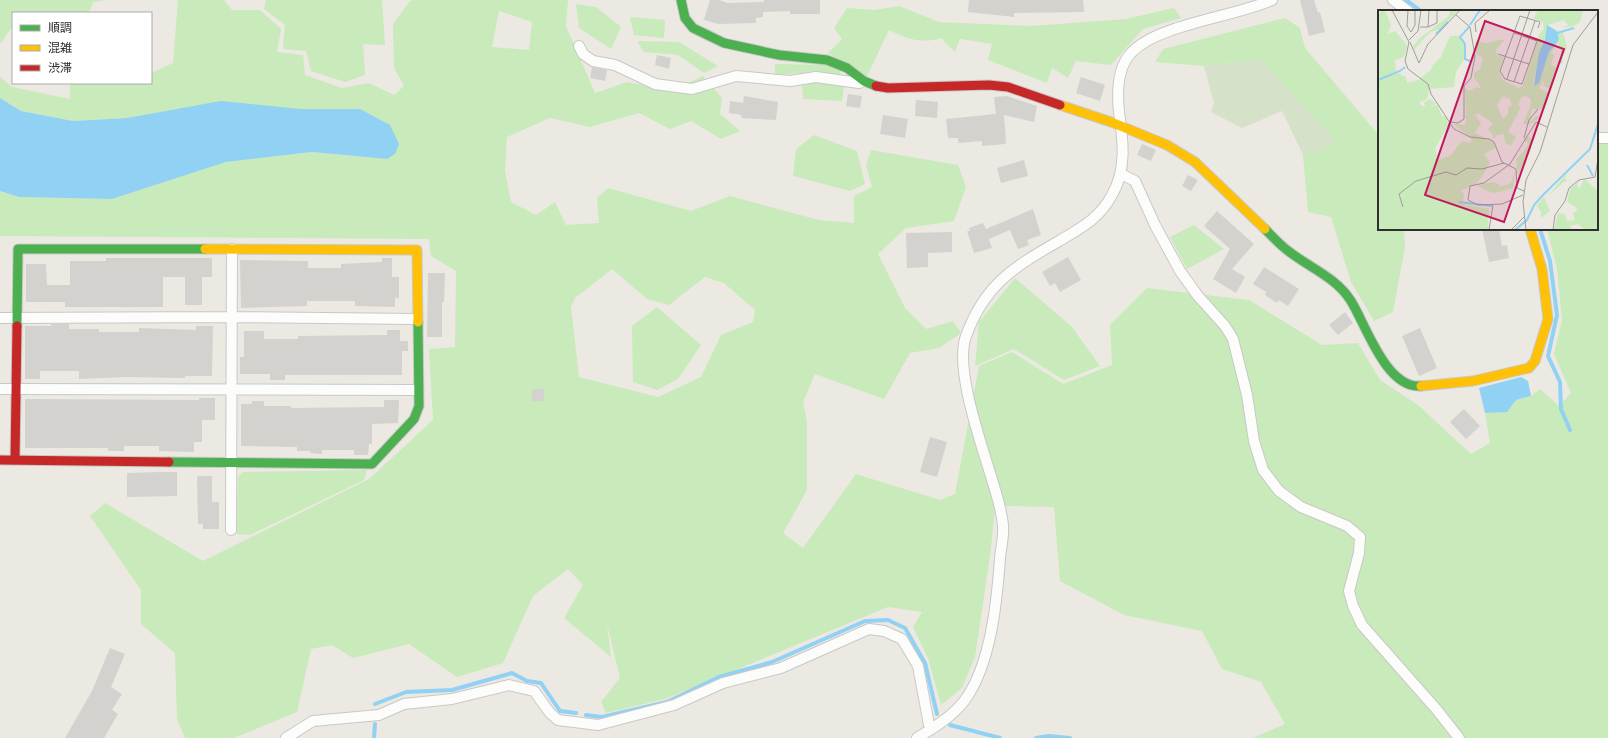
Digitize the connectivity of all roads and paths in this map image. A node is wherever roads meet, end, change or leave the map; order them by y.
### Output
1 (681, 0) edge
2 (1272, 0) edge
3 (1393, 0) edge
4 (1407, 10) edge
5 (579, 46) dead end
6 (864, 81) junction
7 (1121, 127) junction
8 (1121, 174) junction
9 (1530, 230) edge
10 (232, 249) junction
11 (232, 317) junction
12 (0, 318) edge
13 (16, 318) junction
14 (417, 319) junction
15 (0, 390) edge
16 (16, 390) junction
17 (232, 390) junction
18 (418, 390) junction
19 (0, 460) edge
20 (14, 460) junction
21 (232, 463) junction
22 (231, 530) dead end
23 (930, 730) junction
24 (286, 738) edge
25 (917, 738) edge
26 (1459, 738) edge

1 - 6 street
2 - 7 street
3 - 4 street
5 - 6 street
6 - 7 street
7 - 8 street
7 - 9 street
8 - 23 street
8 - 26 street
10 - 11 street
10 - 13 street
10 - 14 street
11 - 13 street
11 - 14 street
11 - 17 street
12 - 13 street
13 - 16 street
14 - 18 street
15 - 16 street
16 - 17 street
16 - 20 street
17 - 18 street
17 - 21 street
18 - 21 street
19 - 20 street
20 - 21 street
21 - 22 street
23 - 24 street
23 - 25 street

